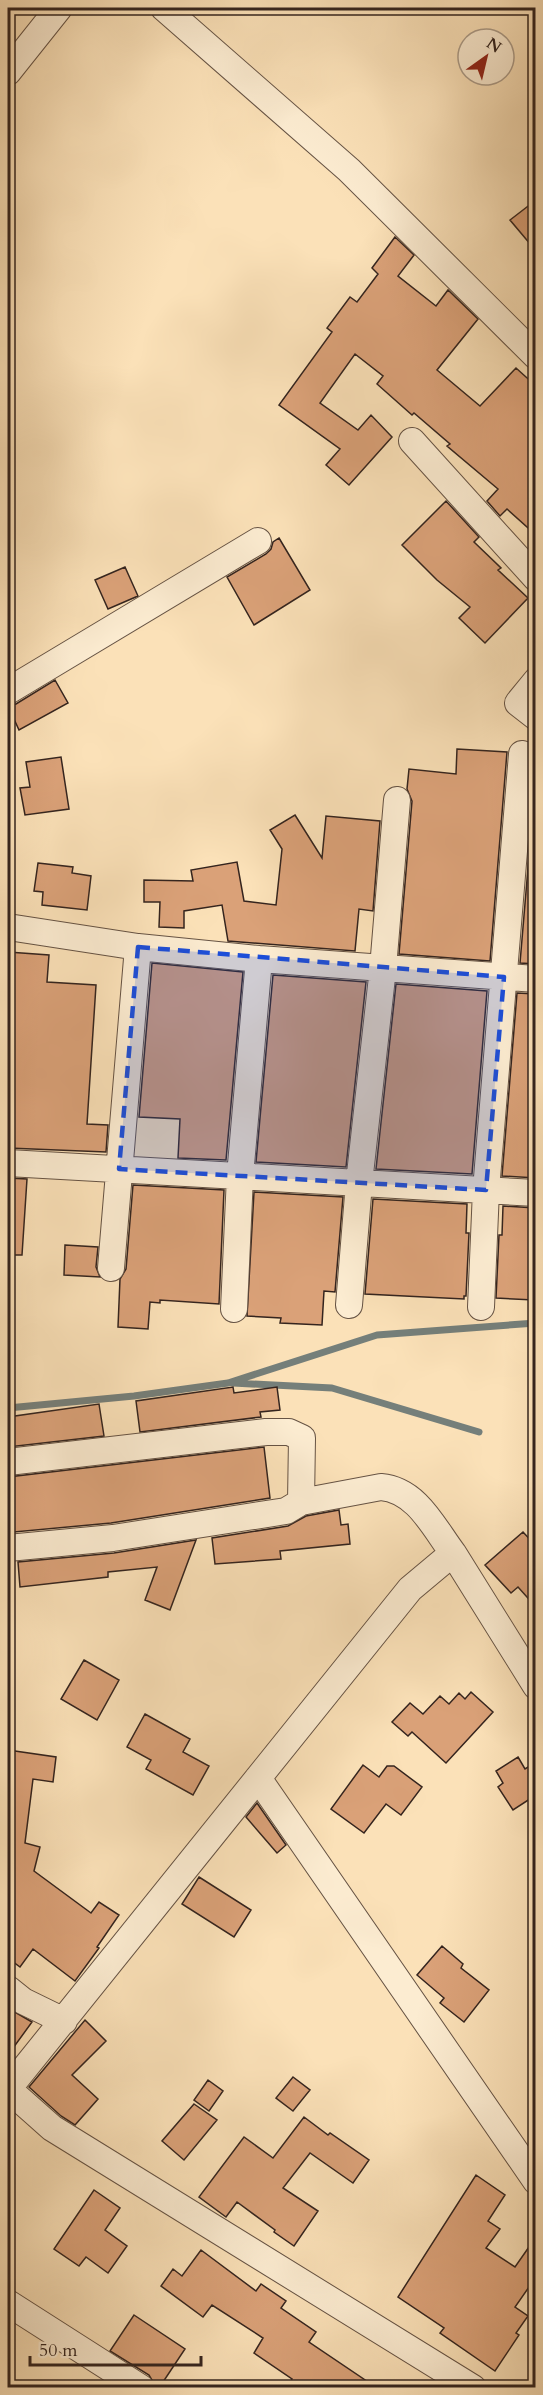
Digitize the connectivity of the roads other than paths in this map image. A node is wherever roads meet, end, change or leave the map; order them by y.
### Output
1 (59, 8) edge
2 (164, 8) edge
3 (8, 72) edge
4 (536, 356) edge
5 (412, 441) dead end
6 (258, 541) dead end
7 (536, 578) edge
8 (536, 681) edge
9 (8, 691) edge
10 (536, 717) edge
11 (522, 754) dead end
12 (397, 800) dead end
13 (8, 927) edge
14 (138, 947) junction
15 (259, 959) junction
16 (383, 968) junction
17 (504, 977) junction
18 (536, 979) edge
19 (8, 1163) edge
20 (119, 1169) junction
21 (240, 1176) junction
22 (359, 1183) junction
23 (486, 1190) junction
24 (536, 1193) edge
25 (111, 1268) dead end
26 (349, 1305) dead end
27 (481, 1307) dead end
28 (234, 1309) dead end
29 (8, 1462) edge
30 (301, 1502) junction
31 (8, 1548) edge
32 (453, 1553) junction
33 (536, 1686) edge
34 (258, 1778) junction
35 (8, 1989) edge
36 (64, 2022) junction
37 (8, 2089) edge
38 (536, 2181) edge
39 (8, 2303) edge
40 (141, 2388) edge
41 (473, 2388) edge

1 - 3 street
2 - 4 street
5 - 7 street
6 - 9 street
8 - 10 street
11 - 17 street
12 - 16 street
13 - 14 street
14 - 15 street
14 - 20 street
15 - 16 street
15 - 21 street
16 - 17 street
16 - 22 street
17 - 18 street
17 - 23 street
19 - 20 street
20 - 21 street
20 - 25 street
21 - 22 street
21 - 28 street
22 - 23 street
22 - 26 street
23 - 24 street
23 - 27 street
29 - 30 street
30 - 31 street
30 - 32 street
32 - 33 street
32 - 34 street
34 - 36 street
34 - 38 street
35 - 36 street
36 - 37 street
37 - 41 street
39 - 40 street

